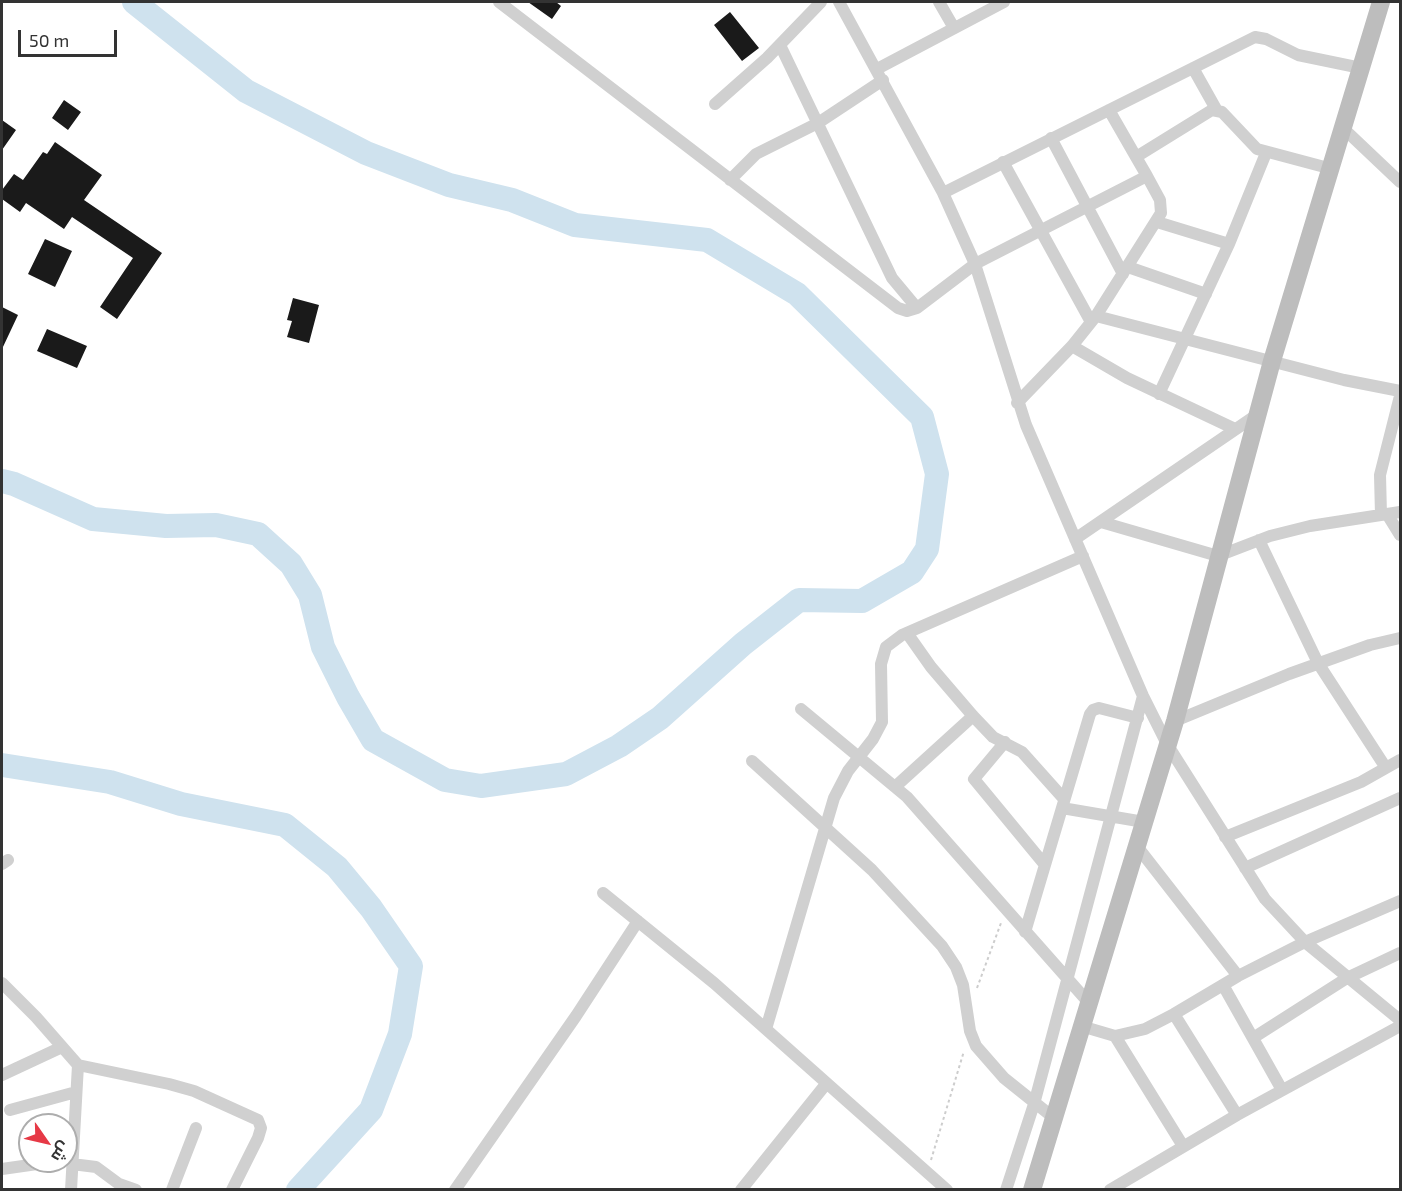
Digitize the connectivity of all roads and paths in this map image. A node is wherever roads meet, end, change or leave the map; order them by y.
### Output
1 (499, 2) edge
2 (821, 2) edge
3 (839, 2) edge
4 (939, 2) edge
5 (1004, 2) edge
6 (1381, 2) edge
7 (954, 28) junction
8 (780, 45) junction
9 (1193, 68) junction
10 (1361, 68) junction
11 (877, 69) junction
12 (884, 80) junction
13 (715, 104) dead end
14 (1216, 109) junction
15 (1109, 110) junction
16 (818, 123) junction
17 (1344, 128) junction
18 (1052, 138) junction
19 (1266, 153) junction
20 (1136, 157) junction
21 (1003, 162) junction
22 (1332, 169) junction
23 (1146, 176) junction
24 (1399, 178) edge
25 (730, 180) junction
26 (942, 193) junction
27 (1087, 205) junction
28 (1157, 222) junction
29 (1039, 229) junction
30 (1229, 244) junction
31 (975, 264) junction
32 (1126, 270) junction
33 (1206, 294) junction
34 (917, 308) junction
35 (1093, 319) junction
36 (1185, 339) junction
37 (1072, 346) junction
38 (1272, 361) junction
39 (1401, 393) edge
40 (1159, 394) junction
41 (1017, 404) junction
42 (1259, 413) junction
43 (1235, 429) junction
44 (1401, 512) edge
45 (1384, 515) junction
46 (1101, 522) junction
47 (1401, 535) edge
48 (1075, 539) junction
49 (1259, 540) junction
50 (1083, 556) junction
51 (1218, 556) junction
52 (907, 633) junction
53 (1401, 639) edge
54 (1318, 663) junction
55 (1143, 696) junction
56 (801, 709) dead end
57 (973, 716) junction
58 (1138, 718) junction
59 (1175, 721) junction
60 (1005, 742) junction
61 (1167, 744) junction
62 (860, 755) junction
63 (752, 760) dead end
64 (1401, 760) edge
65 (1386, 768) junction
66 (896, 786) junction
67 (1401, 798) edge
68 (1063, 804) junction
69 (1112, 817) junction
70 (1144, 822) junction
71 (827, 827) junction
72 (1225, 837) junction
73 (1136, 845) junction
74 (1045, 866) junction
75 (1245, 868) junction
76 (603, 893) dead end
77 (1401, 901) edge
78 (1006, 909) junction
79 (638, 921) junction
80 (1025, 932) junction
81 (1305, 942) junction
82 (1401, 953) edge
83 (1238, 976) junction
84 (1067, 978) junction
85 (1347, 978) junction
86 (2, 983) edge
87 (1222, 985) junction
88 (1089, 1003) junction
89 (967, 1014) junction
90 (1174, 1014) junction
91 (1401, 1020) edge
92 (1081, 1026) junction
93 (1401, 1026) edge
94 (766, 1029) junction
95 (970, 1031) junction
96 (1115, 1036) junction
97 (1252, 1038) junction
98 (62, 1047) junction
99 (78, 1065) junction
100 (2, 1075) edge
101 (826, 1084) junction
102 (1282, 1090) junction
103 (76, 1092) junction
104 (1034, 1104) junction
105 (10, 1110) dead end
106 (74, 1113) edge
107 (1237, 1115) junction
108 (1054, 1118) junction
109 (196, 1128) dead end
110 (1183, 1146) junction
111 (78, 1163) edge
112 (18, 1167) edge
113 (2, 1169) edge
114 (70, 1173) edge
115 (927, 1173) junction
116 (113, 1185) edge
117 (70, 1190) edge
118 (136, 1190) edge
119 (172, 1190) edge
120 (232, 1190) edge
121 (456, 1190) edge
122 (741, 1190) edge
123 (947, 1190) edge
124 (1006, 1190) edge
125 (1032, 1190) edge
126 (1110, 1190) edge

1 - 25 street
2 - 8 street
3 - 11 street
4 - 7 street
5 - 7 street
6 - 10 street
7 - 11 street
8 - 13 street
8 - 16 street
9 - 10 street
9 - 14 street
9 - 15 street
10 - 17 street
11 - 12 street
12 - 16 street
12 - 26 street
14 - 19 street
14 - 20 street
15 - 18 street
15 - 20 street
16 - 25 street
16 - 34 street
17 - 22 street
17 - 24 street
18 - 21 street
18 - 27 street
19 - 22 street
19 - 30 street
20 - 23 street
21 - 26 street
21 - 29 street
22 - 38 street
23 - 27 street
23 - 28 street
25 - 34 street
26 - 31 street
27 - 29 street
27 - 32 street
28 - 30 street
28 - 32 street
29 - 31 street
29 - 35 street
30 - 33 street
31 - 34 street
31 - 41 street
32 - 33 street
32 - 35 street
33 - 36 street
35 - 36 street
35 - 37 street
36 - 38 street
36 - 40 street
37 - 40 street
37 - 41 street
38 - 39 street
38 - 42 street
39 - 45 street
40 - 43 street
41 - 48 street
42 - 43 street
42 - 51 street
43 - 46 street
44 - 45 street
45 - 47 street
45 - 49 street
46 - 48 street
46 - 51 street
48 - 50 street
49 - 51 street
49 - 54 street
50 - 52 street
50 - 55 street
51 - 59 street
52 - 57 street
52 - 62 street
53 - 54 street
54 - 59 street
54 - 65 street
55 - 58 street
55 - 61 street
56 - 62 street
57 - 60 street
57 - 66 street
58 - 68 street
58 - 69 street
59 - 61 street
60 - 68 street
60 - 74 street
61 - 70 street
61 - 72 street
62 - 66 street
62 - 71 street
63 - 71 street
64 - 65 street
65 - 72 street
66 - 78 street
67 - 75 street
68 - 69 street
68 - 74 street
69 - 70 street
69 - 84 street
70 - 73 street
71 - 89 street
71 - 94 street
72 - 75 street
73 - 83 street
73 - 88 street
74 - 80 street
75 - 81 street
76 - 79 street
77 - 81 street
78 - 80 street
78 - 89 path
79 - 94 street
79 - 121 street
80 - 84 street
81 - 83 street
81 - 85 street
82 - 85 street
83 - 87 street
84 - 88 street
84 - 104 street
85 - 91 street
85 - 97 street
86 - 98 street
87 - 90 street
87 - 97 street
88 - 92 street
89 - 95 street
90 - 96 street
90 - 107 street
92 - 96 street
92 - 108 street
93 - 102 street
94 - 101 street
95 - 104 street
95 - 115 path
96 - 110 street
97 - 102 street
98 - 99 street
98 - 100 street
99 - 103 street
99 - 120 street
101 - 115 street
101 - 122 street
102 - 107 street
103 - 105 street
103 - 106 street
104 - 108 street
104 - 124 street
107 - 110 street
108 - 125 street
109 - 119 street
110 - 126 street
111 - 116 street
112 - 113 street
114 - 117 street
115 - 123 street
116 - 118 street

